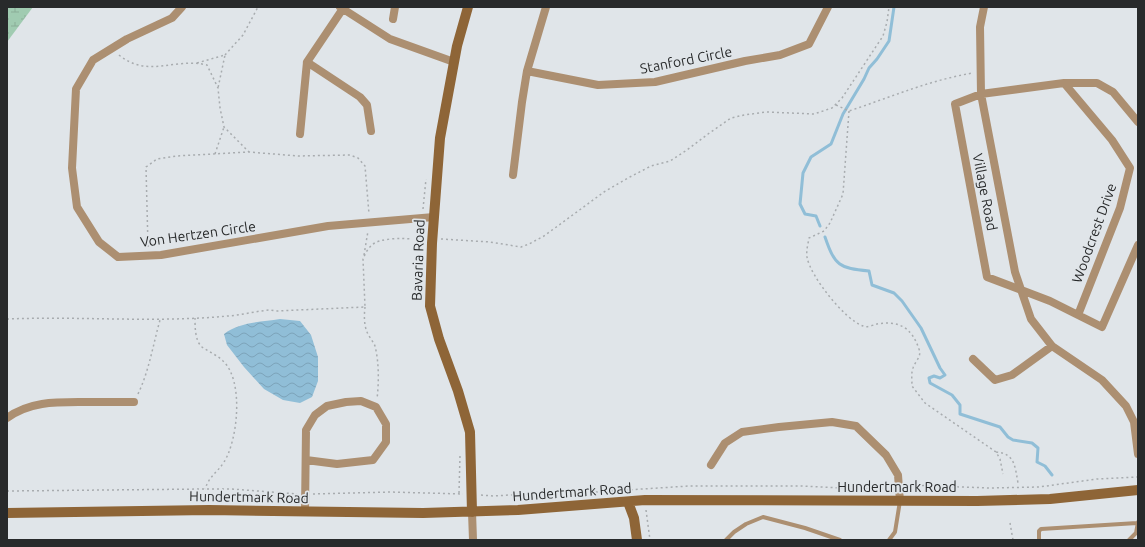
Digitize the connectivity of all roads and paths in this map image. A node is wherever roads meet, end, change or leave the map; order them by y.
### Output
1 (182, 7) edge
2 (258, 7) edge
3 (395, 7) edge
4 (468, 7) edge
5 (546, 7) edge
6 (828, 7) edge
7 (889, 7) edge
8 (984, 7) edge
9 (342, 8) edge
10 (393, 19) dead end
11 (111, 49) junction
12 (226, 55) junction
13 (307, 62) junction
14 (454, 62) junction
15 (195, 63) junction
16 (527, 71) junction
17 (981, 71) junction
18 (1064, 83) junction
19 (218, 89) junction
20 (981, 94) junction
21 (836, 105) junction
22 (850, 111) junction
23 (1138, 122) edge
24 (224, 127) junction
25 (371, 132) dead end
26 (300, 134) dead end
27 (249, 152) junction
28 (215, 154) junction
29 (513, 175) dead end
30 (434, 218) junction
31 (369, 223) junction
32 (410, 239) dead end
33 (439, 239) dead end
34 (1138, 245) edge
35 (149, 256) junction
36 (363, 259) junction
37 (1021, 290) junction
38 (365, 307) junction
39 (1078, 315) junction
40 (195, 318) junction
41 (7, 319) edge
42 (160, 319) junction
43 (1052, 346) junction
44 (973, 359) dead end
45 (134, 402) joint
46 (376, 407) junction
47 (7, 418) edge
48 (996, 452) junction
49 (1138, 454) edge
50 (306, 460) junction
51 (711, 465) dead end
52 (1003, 474) dead end
53 (1138, 477) edge
54 (1018, 483) dead end
55 (899, 487) junction
56 (644, 488) junction
57 (204, 489) junction
58 (1138, 490) edge
59 (7, 491) edge
60 (305, 494) junction
61 (472, 495) junction
62 (645, 500) junction
63 (900, 501) junction
64 (628, 502) junction
65 (305, 512) junction
66 (472, 512) junction
67 (7, 513) edge
68 (1010, 523) dead end
69 (1138, 523) edge
70 (474, 540) edge
71 (637, 540) edge
72 (650, 540) edge
73 (726, 540) edge
74 (840, 540) edge
75 (889, 540) edge
76 (1013, 540) edge
77 (1039, 540) edge
78 (1128, 540) edge

1 - 11 street, Von Hertzen Circle
2 - 12 path
3 - 10 street
4 - 14 street, Bavaria Road
5 - 16 street
6 - 16 street, Stanford Circle
7 - 21 path
8 - 17 street, Village Road
9 - 13 street
9 - 14 street
11 - 15 path
11 - 35 street, Von Hertzen Circle
12 - 15 path
12 - 19 path
13 - 25 street
13 - 26 street
14 - 30 street, Bavaria Road
15 - 19 path
16 - 29 street
17 - 20 street, Village Road
17 - 22 path
18 - 20 street
18 - 23 street
18 - 39 street, Woodcrest Drive
19 - 24 path
20 - 37 street, Village Road
20 - 37 street, Village Road
21 - 22 path
21 - 33 path
22 - 48 path
24 - 27 path
24 - 28 path
27 - 28 path
27 - 31 path
28 - 35 path
30 - 31 street, Von Hertzen Circle
30 - 61 street, Bavaria Road
31 - 35 street, Von Hertzen Circle
31 - 36 path
32 - 36 path
34 - 39 street
36 - 38 path
37 - 39 street
37 - 43 street, Village Road
38 - 40 path
38 - 46 path
40 - 42 path
40 - 57 path
41 - 42 path
42 - 45 path
43 - 44 street
43 - 49 street, Village Road
45 - 47 street
46 - 50 street
46 - 50 street
48 - 52 path
48 - 54 path
50 - 60 street
51 - 55 street
53 - 55 path
55 - 56 path
55 - 63 street
56 - 61 path
56 - 62 path
57 - 59 path
57 - 60 path
58 - 63 street, Hundertmark Road
60 - 61 path
60 - 65 street
61 - 66 street, Bavaria Road
62 - 63 street, Hundertmark Road
62 - 64 street, Hundertmark Road
62 - 72 path
63 - 75 lane
64 - 66 street, Hundertmark Road
64 - 71 street
65 - 66 street, Hundertmark Road
65 - 67 street, Hundertmark Road
66 - 70 street
68 - 76 path
69 - 77 lane
69 - 78 lane
73 - 74 lane

